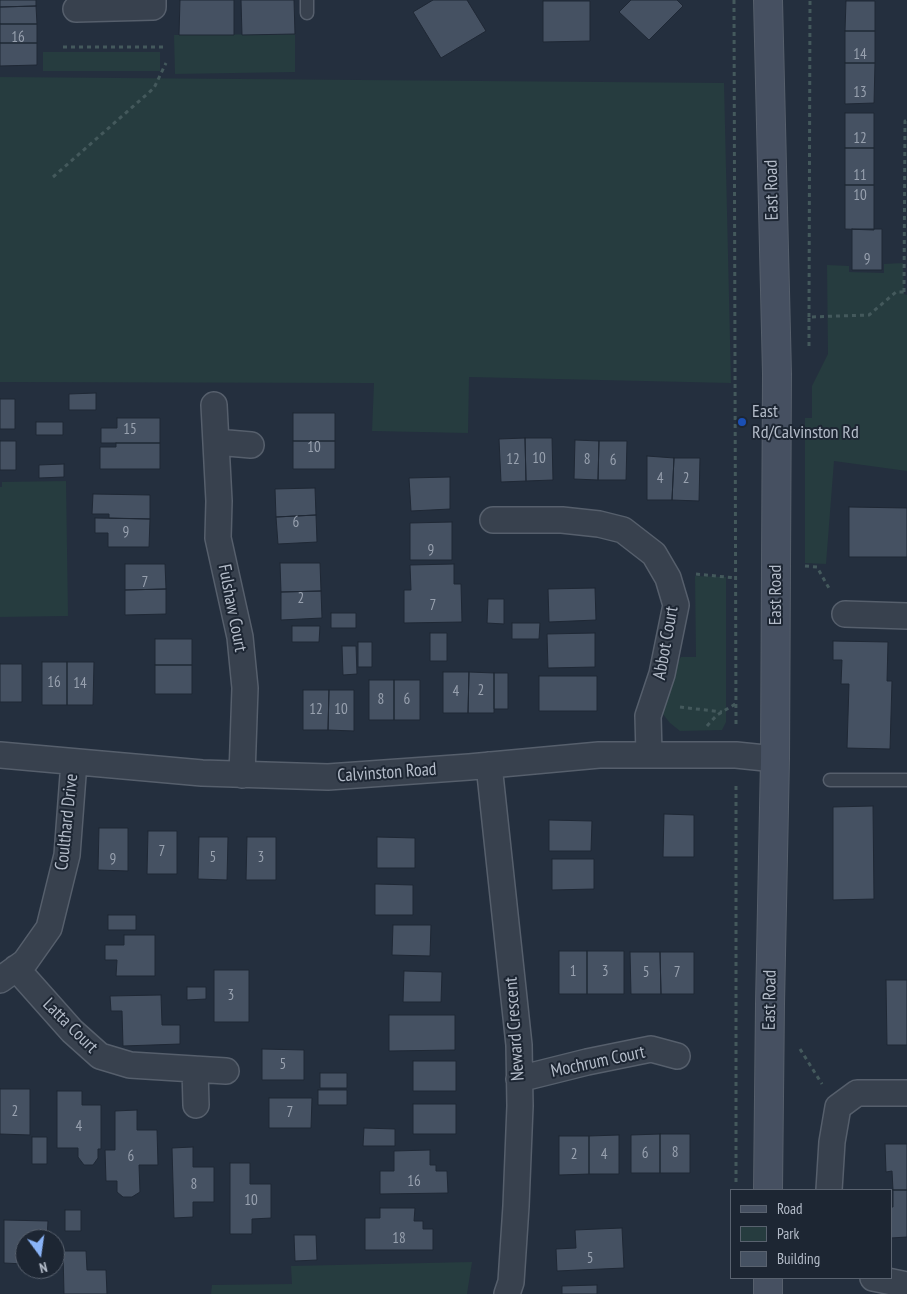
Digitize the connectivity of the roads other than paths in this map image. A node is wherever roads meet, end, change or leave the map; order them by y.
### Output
1 (153, 0) edge
2 (307, 0) edge
3 (768, 0) edge
4 (76, 9) dead end
5 (307, 13) dead end
6 (214, 405) dead end
7 (216, 442) junction
8 (251, 445) dead end
9 (493, 520) dead end
10 (845, 614) road end
11 (907, 616) edge
12 (650, 754) junction
13 (0, 755) edge
14 (775, 759) junction
15 (74, 762) junction
16 (489, 765) junction
17 (242, 774) junction
18 (830, 780) dead end
19 (907, 780) edge
20 (8, 974) edge
21 (677, 1056) dead end
22 (195, 1069) junction
23 (226, 1070) dead end
24 (519, 1079) junction
25 (907, 1093) edge
26 (196, 1105) dead end
27 (768, 1189) edge
28 (829, 1189) edge
29 (768, 1279) edge
30 (878, 1279) edge
31 (907, 1285) edge
32 (507, 1294) edge
33 (768, 1294) edge

1 - 4 street
2 - 5 lane
3 - 14 street, East Road
6 - 7 street, Fulshaw Court
7 - 8 street
7 - 17 street, Fulshaw Court
9 - 12 street, Abbot Court
10 - 11 street
12 - 14 street, Calvinston Road
12 - 16 street, Calvinston Road
13 - 15 street, Calvinston Road
14 - 27 street, East Road
15 - 17 street, Calvinston Road
15 - 20 street, Coulthard Drive
16 - 17 street, Calvinston Road
16 - 24 street, Neward Crescent
18 - 19 lane
20 - 22 street, Latta Court
21 - 24 street, Mochrum Court
22 - 23 street, Latta Court
22 - 26 street
24 - 32 street, Neward Crescent
25 - 28 street
29 - 33 street
30 - 31 street

